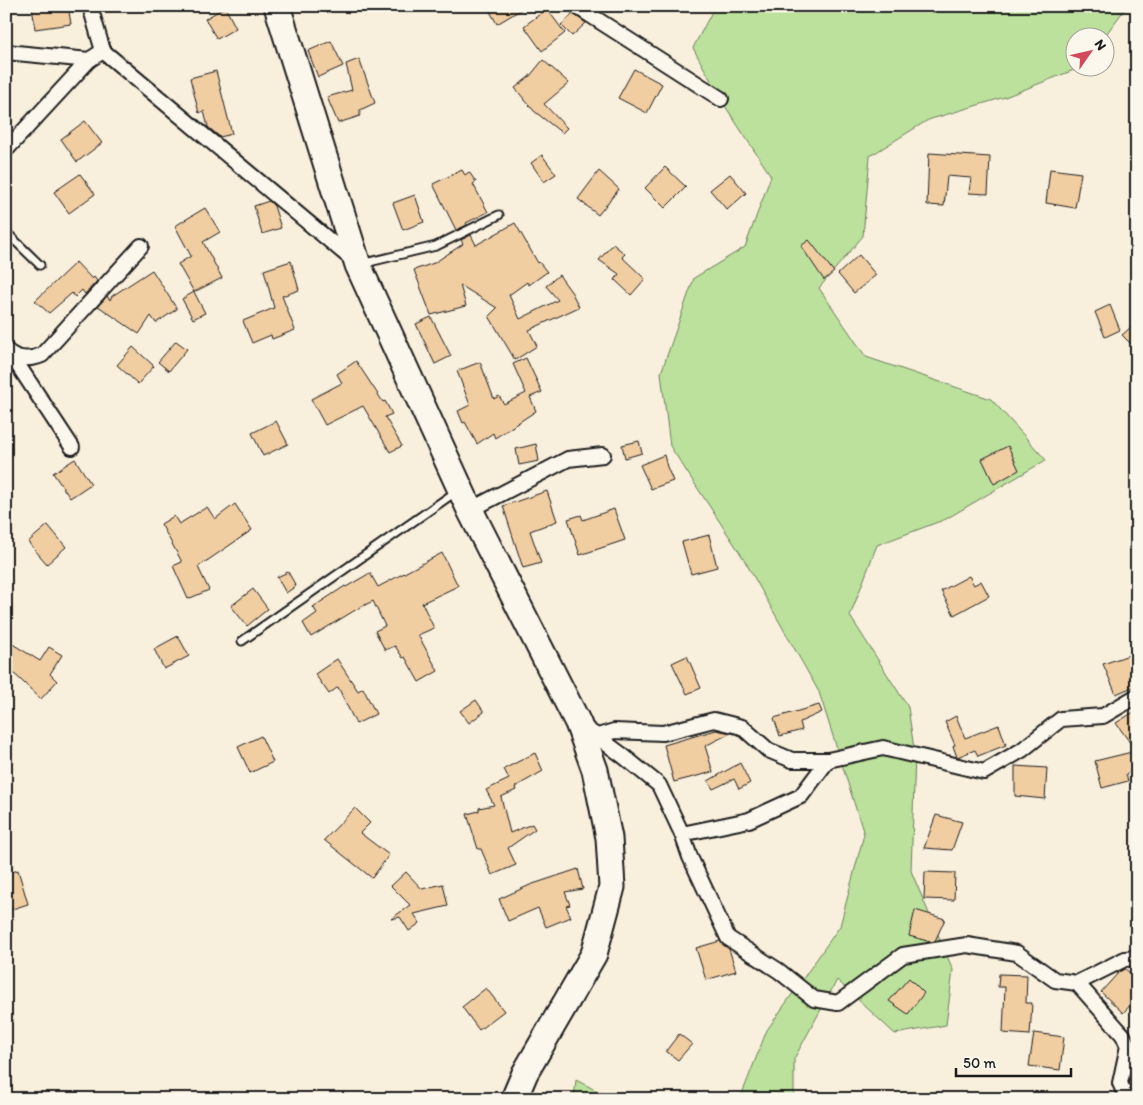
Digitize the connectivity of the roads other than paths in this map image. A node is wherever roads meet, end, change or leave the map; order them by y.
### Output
1 (90, 6) edge
2 (277, 6) edge
3 (576, 6) edge
4 (103, 51) junction
5 (6, 52) edge
6 (89, 60) junction
7 (721, 99) dead end
8 (6, 150) edge
9 (499, 216) dead end
10 (6, 232) edge
11 (141, 246) dead end
12 (40, 265) dead end
13 (358, 265) junction
14 (9, 353) edge
15 (72, 447) dead end
16 (603, 455) dead end
17 (465, 499) junction
18 (242, 641) dead end
19 (1137, 696) edge
20 (578, 722) junction
21 (598, 736) junction
22 (828, 760) junction
23 (682, 834) junction
24 (1137, 958) edge
25 (1077, 983) junction
26 (514, 1099) edge
27 (1127, 1099) edge

1 - 4 street
2 - 13 highway
3 - 7 street
4 - 6 street
4 - 13 street
5 - 6 street
6 - 8 street
9 - 13 lane
10 - 12 lane
11 - 14 street
13 - 17 highway
14 - 15 street
16 - 17 street
17 - 18 lane
17 - 20 highway
19 - 22 street
20 - 21 street
20 - 26 highway
21 - 22 street
21 - 23 street
22 - 23 street
23 - 25 street
24 - 25 street
25 - 27 street

